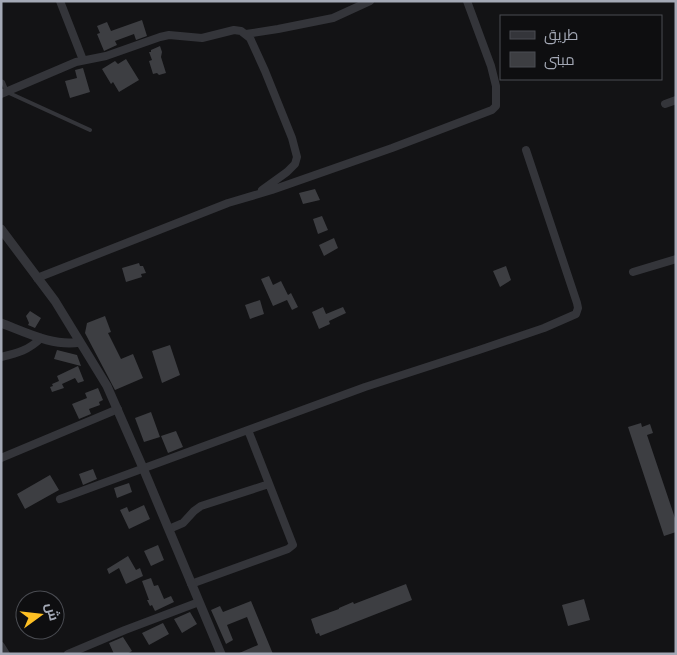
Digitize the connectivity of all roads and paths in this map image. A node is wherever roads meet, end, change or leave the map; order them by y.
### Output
1 (60, 1) edge
2 (370, 1) edge
3 (467, 1) edge
4 (246, 34) junction
5 (83, 60) junction
6 (1, 81) edge
7 (4, 93) edge
8 (676, 100) edge
9 (665, 104) dead end
10 (90, 130) dead end
11 (526, 150) dead end
12 (255, 195) junction
13 (1, 229) edge
14 (676, 259) edge
15 (633, 272) dead end
16 (37, 278) junction
17 (1, 323) edge
18 (41, 338) junction
19 (80, 342) junction
20 (1, 357) edge
21 (118, 409) junction
22 (248, 430) junction
23 (1, 458) edge
24 (143, 468) junction
25 (268, 484) junction
26 (60, 499) dead end
27 (168, 529) junction
28 (191, 584) junction
29 (199, 602) junction
30 (1, 646) edge
31 (6, 654) edge
32 (68, 654) edge
33 (221, 654) edge

1 - 5 street
2 - 4 street
3 - 12 street
4 - 5 street
4 - 12 street
5 - 7 street
6 - 7 lane
7 - 10 lane
8 - 9 street
11 - 22 street
12 - 16 street
13 - 16 street
14 - 15 street
16 - 19 street
17 - 18 street
18 - 19 street
18 - 20 street
19 - 21 street
21 - 23 street
21 - 24 street
22 - 24 street
22 - 25 street
24 - 26 street
24 - 27 street
25 - 27 street
25 - 28 street
27 - 28 street
28 - 29 street
29 - 32 street
29 - 33 street
30 - 31 street

